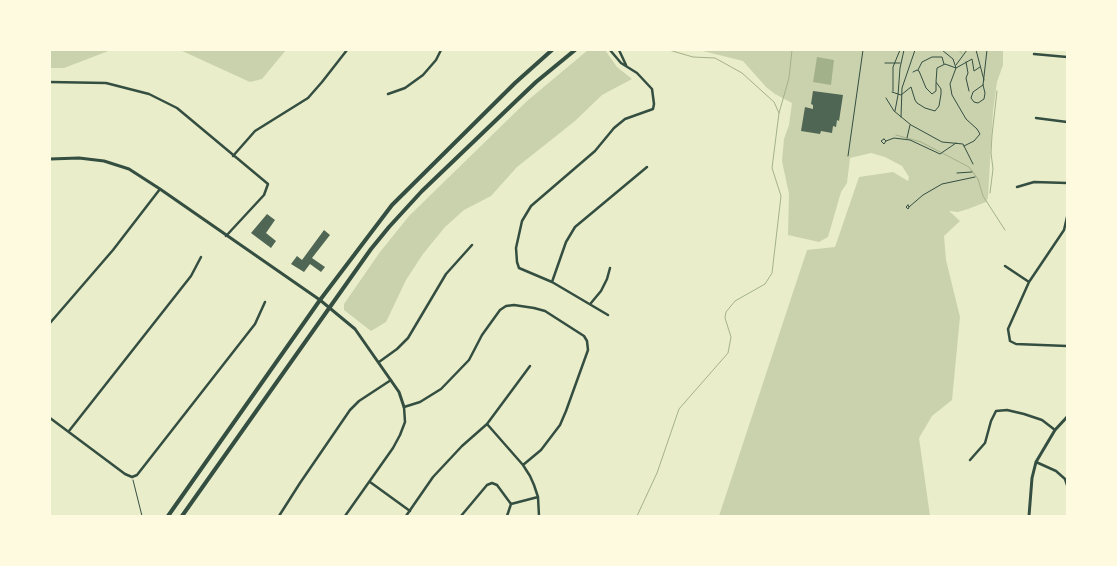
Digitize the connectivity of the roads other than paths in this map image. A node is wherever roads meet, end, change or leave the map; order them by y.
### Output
1 (347, 50) edge
2 (440, 50) edge
3 (552, 50) edge
4 (575, 50) edge
5 (610, 50) edge
6 (618, 50) edge
7 (863, 50) edge
8 (1034, 54) dead end
9 (1067, 58) edge
10 (627, 66) junction
11 (50, 82) edge
12 (388, 94) dead end
13 (1036, 118) dead end
14 (1067, 122) edge
15 (233, 156) junction
16 (848, 156) dead end
17 (50, 159) edge
18 (647, 167) dead end
19 (1067, 183) edge
20 (1017, 187) dead end
21 (160, 189) junction
22 (1067, 217) edge
23 (226, 236) junction
24 (472, 245) dead end
25 (200, 256) dead end
26 (1005, 266) dead end
27 (610, 268) dead end
28 (552, 282) junction
29 (1029, 282) junction
30 (320, 300) junction
31 (265, 302) dead end
32 (590, 304) junction
33 (330, 308) junction
34 (608, 315) dead end
35 (50, 323) edge
36 (1067, 346) edge
37 (379, 362) junction
38 (530, 366) dead end
39 (391, 380) junction
40 (404, 407) junction
41 (1067, 417) edge
42 (50, 418) edge
43 (487, 424) junction
44 (1055, 430) junction
45 (69, 431) junction
46 (970, 460) dead end
47 (1036, 462) junction
48 (522, 465) junction
49 (370, 482) junction
50 (1067, 485) edge
51 (538, 498) junction
52 (511, 504) junction
53 (410, 511) junction
54 (168, 516) edge
55 (182, 516) edge
56 (279, 516) edge
57 (345, 516) edge
58 (406, 516) edge
59 (460, 516) edge
60 (507, 516) edge
61 (539, 516) edge
62 (1029, 516) edge

1 - 15 street
2 - 12 street
3 - 30 main road
4 - 33 main road
5 - 10 street
6 - 10 street
7 - 16 lane
8 - 9 street
10 - 28 street
11 - 15 street
13 - 14 street
15 - 23 street
17 - 21 street
18 - 28 street
19 - 20 street
21 - 23 street
21 - 35 street
22 - 29 street
23 - 30 street
24 - 37 street
25 - 45 street
26 - 29 street
27 - 32 street
28 - 32 street
29 - 36 street
30 - 33 street
30 - 54 main road
31 - 45 street
32 - 34 street
33 - 37 street
33 - 55 main road
37 - 39 street
38 - 43 street
39 - 40 street
39 - 56 street
40 - 48 street
40 - 49 street
41 - 44 street
42 - 45 street
43 - 48 street
43 - 53 street
44 - 46 street
44 - 47 street
47 - 50 street
47 - 62 street
48 - 51 street
49 - 53 street
49 - 57 street
51 - 52 street
51 - 61 street
52 - 59 street
52 - 60 street
53 - 58 street

